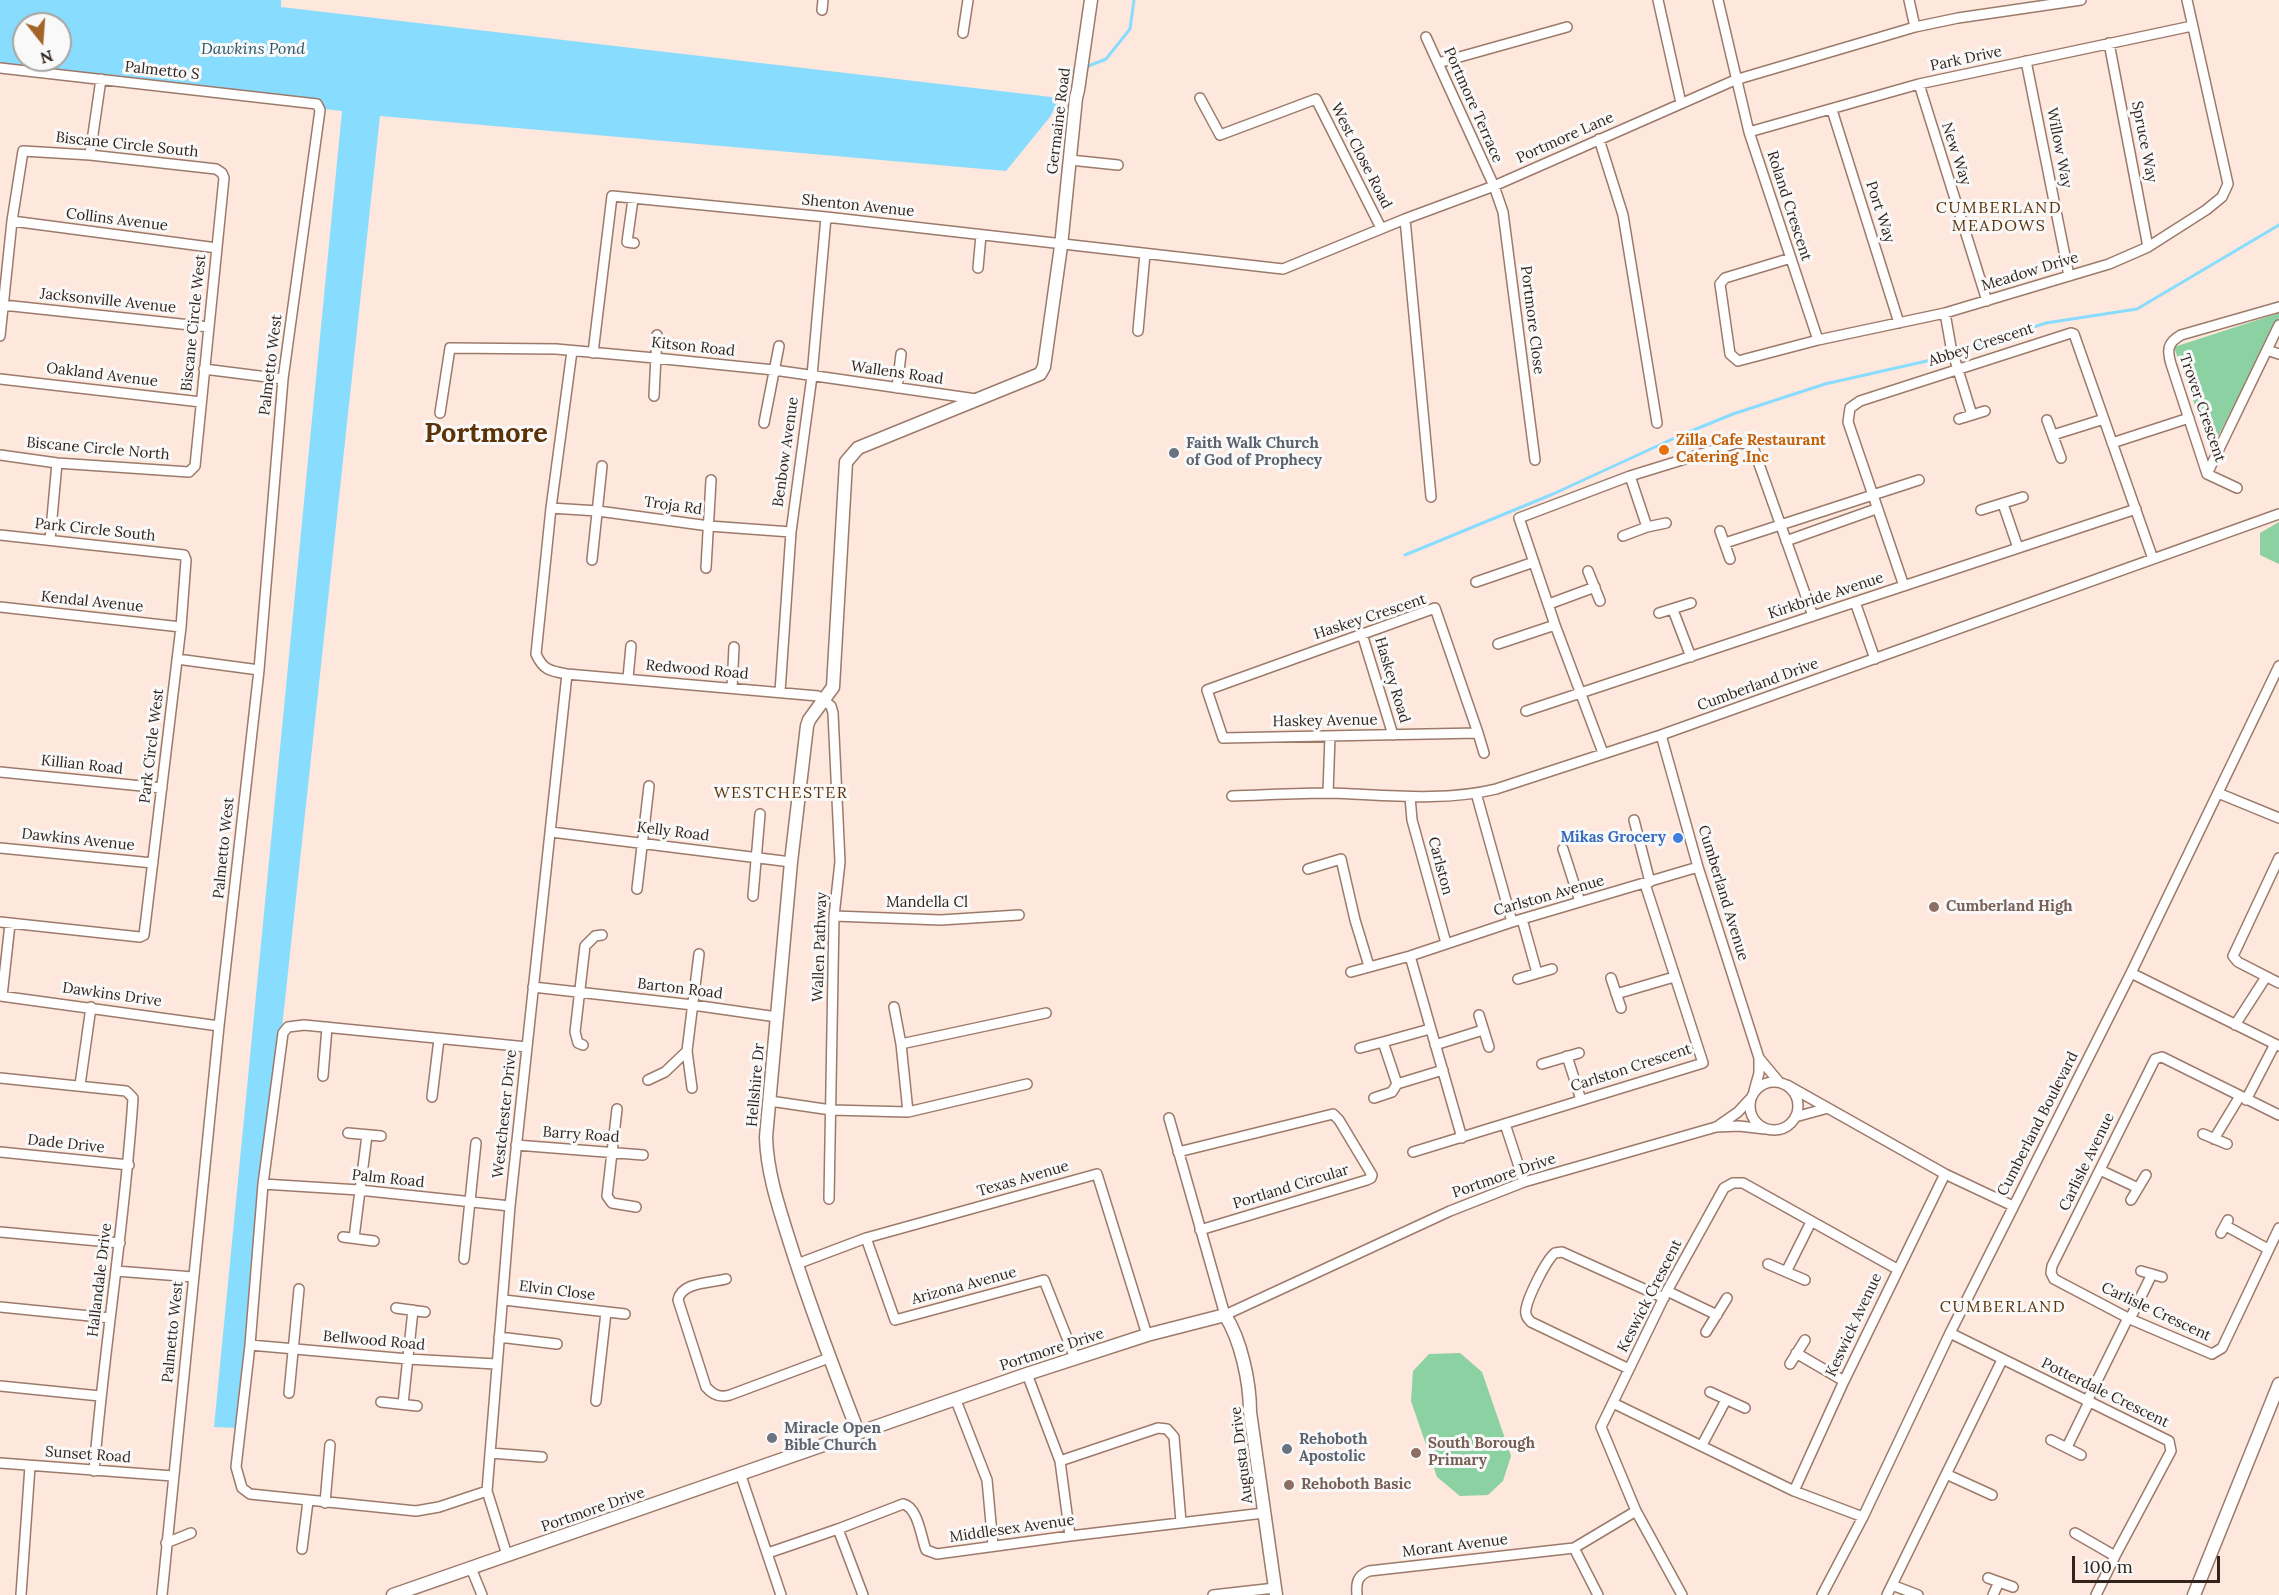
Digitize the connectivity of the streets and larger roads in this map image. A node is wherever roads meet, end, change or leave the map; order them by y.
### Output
1 (968, 0) edge
2 (1091, 0) edge
3 (1658, 0) edge
4 (1718, 0) edge
5 (1909, 0) edge
6 (2081, 0) edge
7 (2187, 0) edge
8 (2057, 2) edge
9 (2192, 26) junction
10 (1567, 27) dead end
11 (1915, 27) junction
12 (963, 33) dead end
13 (1426, 37) dead end
14 (2109, 43) junction
15 (2026, 61) junction
16 (1438, 63) junction
17 (0, 68) edge
18 (101, 79) junction
19 (1735, 80) junction
20 (1918, 84) junction
21 (1200, 98) dead end
22 (1681, 103) junction
23 (319, 106) joint
24 (1832, 110) junction
25 (1749, 132) junction
26 (1599, 139) junction
27 (90, 155) junction
28 (1070, 160) junction
29 (1118, 165) dead end
30 (224, 178) joint
31 (1494, 186) junction
32 (633, 199) junction
33 (826, 217) junction
34 (1405, 219) junction
35 (12, 221) junction
36 (1381, 228) junction
37 (981, 235) junction
38 (634, 243) dead end
39 (1061, 246) junction
40 (2148, 247) junction
41 (217, 248) junction
42 (1145, 254) junction
43 (1791, 258) junction
44 (978, 268) dead end
45 (2069, 276) junction
46 (1987, 301) junction
47 (3, 305) junction
48 (2279, 307) edge
49 (1945, 313) junction
50 (1899, 323) junction
51 (2279, 325) edge
52 (209, 327) junction
53 (1138, 331) dead end
54 (657, 335) dead end
55 (0, 336) edge
56 (1818, 340) junction
57 (780, 346) dead end
58 (2267, 350) junction
59 (572, 351) junction
60 (593, 353) junction
61 (901, 354) dead end
62 (2279, 354) edge
63 (655, 358) junction
64 (1957, 368) junction
65 (204, 369) junction
66 (774, 370) junction
67 (812, 376) junction
68 (0, 379) edge
69 (283, 379) junction
70 (897, 388) junction
71 (654, 396) dead end
72 (978, 399) junction
73 (201, 402) junction
74 (1985, 411) dead end
75 (440, 413) dead end
76 (1972, 415) junction
77 (2189, 418) junction
78 (1959, 419) dead end
79 (2104, 419) junction
80 (2047, 420) dead end
81 (764, 423) dead end
82 (1657, 423) dead end
83 (2053, 435) junction
84 (2112, 443) junction
85 (0, 455) edge
86 (2061, 458) dead end
87 (1535, 460) dead end
88 (57, 463) junction
89 (602, 466) dead end
90 (192, 470) joint
91 (2207, 474) junction
92 (1630, 476) junction
93 (711, 480) dead end
94 (1919, 480) dead end
95 (2237, 488) dead end
96 (1871, 494) junction
97 (1431, 497) dead end
98 (2023, 497) dead end
99 (2003, 504) junction
100 (551, 508) junction
101 (1876, 509) junction
102 (2136, 509) junction
103 (1981, 510) dead end
104 (598, 511) junction
105 (2278, 515) edge
106 (1666, 523) dead end
107 (709, 526) junction
108 (1780, 526) junction
109 (1647, 527) junction
110 (1720, 531) dead end
111 (791, 532) junction
112 (0, 535) edge
113 (1623, 536) dead end
114 (50, 540) junction
115 (1785, 541) junction
116 (1725, 543) junction
117 (2018, 548) junction
118 (186, 557) joint
119 (1730, 559) dead end
120 (2153, 559) junction
121 (592, 560) dead end
122 (1534, 562) junction
123 (706, 568) dead end
124 (1588, 571) dead end
125 (1476, 582) dead end
126 (1904, 586) junction
127 (1595, 587) junction
128 (1600, 601) dead end
129 (1855, 602) junction
130 (1690, 603) dead end
131 (1549, 604) junction
132 (0, 606) edge
133 (1673, 610) junction
134 (1659, 613) dead end
135 (1813, 616) junction
136 (1555, 625) junction
137 (182, 627) junction
138 (1362, 634) junction
139 (1498, 644) dead end
140 (631, 646) dead end
141 (734, 648) dead end
142 (1691, 657) junction
143 (1875, 659) junction
144 (177, 660) junction
145 (2279, 666) edge
146 (259, 670) junction
147 (567, 674) junction
148 (628, 678) junction
149 (732, 688) junction
150 (1207, 690) joint
151 (780, 692) junction
152 (1581, 693) junction
153 (824, 700) junction
154 (1526, 711) dead end
155 (1478, 733) junction
156 (1393, 735) junction
157 (1661, 735) junction
158 (1330, 736) junction
159 (1484, 753) dead end
160 (1603, 753) junction
161 (0, 772) edge
162 (649, 786) dead end
163 (162, 788) junction
164 (1328, 793) junction
165 (1476, 793) junction
166 (2218, 793) junction
167 (1232, 796) dead end
168 (1410, 797) junction
169 (760, 814) dead end
170 (2279, 818) edge
171 (1634, 820) dead end
172 (551, 832) junction
173 (641, 843) junction
174 (0, 848) edge
175 (1563, 849) dead end
176 (758, 857) junction
177 (2279, 858) edge
178 (791, 862) junction
179 (153, 863) junction
180 (1698, 867) junction
181 (1308, 869) dead end
182 (1648, 883) junction
183 (637, 889) dead end
184 (753, 896) dead end
185 (1580, 902) junction
186 (1019, 915) dead end
187 (834, 916) junction
188 (1517, 920) junction
189 (0, 922) edge
190 (10, 924) junction
191 (602, 935) dead end
192 (1446, 943) junction
193 (699, 954) dead end
194 (1410, 956) junction
195 (1369, 966) junction
196 (1552, 969) dead end
197 (1351, 972) dead end
198 (1537, 973) junction
199 (2131, 973) junction
200 (1674, 977) junction
201 (1611, 978) dead end
202 (2266, 978) junction
203 (1518, 979) dead end
204 (2279, 982) edge
205 (533, 987) junction
206 (579, 993) junction
207 (1616, 994) junction
208 (1, 996) edge
209 (693, 1005) junction
210 (92, 1007) junction
211 (894, 1007) dead end
212 (1621, 1008) dead end
213 (1046, 1013) dead end
214 (1479, 1015) dead end
215 (777, 1017) junction
216 (2235, 1024) junction
217 (219, 1026) junction
218 (327, 1027) junction
219 (1430, 1029) junction
220 (1483, 1030) junction
221 (439, 1040) junction
222 (1383, 1042) junction
223 (901, 1044) junction
224 (583, 1045) dead end
225 (1435, 1045) junction
226 (2277, 1045) edge
227 (527, 1047) junction
228 (1489, 1047) dead end
229 (1360, 1048) dead end
230 (687, 1051) junction
231 (1579, 1053) dead end
232 (1568, 1056) junction
233 (1759, 1058) junction
234 (1542, 1064) dead end
235 (1443, 1070) junction
236 (323, 1076) dead end
237 (0, 1078) edge
238 (648, 1080) dead end
239 (1027, 1083) dead end
240 (1783, 1083) junction
241 (1397, 1084) junction
242 (80, 1085) junction
243 (692, 1088) dead end
244 (1752, 1095) junction
245 (432, 1097) dead end
246 (1374, 1098) dead end
247 (2243, 1098) junction
248 (1581, 1100) junction
249 (770, 1101) junction
250 (1828, 1108) junction
251 (617, 1109) dead end
252 (831, 1110) junction
253 (908, 1112) junction
254 (2279, 1115) edge
255 (1795, 1117) junction
256 (1169, 1118) dead end
257 (1505, 1124) junction
258 (1716, 1127) junction
259 (1765, 1128) junction
260 (348, 1133) dead end
261 (2203, 1134) dead end
262 (366, 1135) junction
263 (381, 1136) dead end
264 (1462, 1138) junction
265 (2214, 1139) junction
266 (476, 1143) dead end
267 (2227, 1144) dead end
268 (516, 1145) junction
269 (0, 1152) edge
270 (1178, 1152) junction
271 (1413, 1152) dead end
272 (611, 1153) junction
273 (643, 1155) dead end
274 (129, 1165) junction
275 (2100, 1170) junction
276 (1945, 1174) junction
277 (2146, 1175) dead end
278 (1524, 1182) junction
279 (263, 1184) junction
280 (2138, 1188) junction
281 (359, 1190) junction
282 (829, 1199) dead end
283 (2131, 1200) dead end
284 (470, 1202) junction
285 (510, 1206) junction
286 (2013, 1206) junction
287 (636, 1208) dead end
288 (1810, 1222) junction
289 (2225, 1226) dead end
290 (2279, 1228) edge
291 (1200, 1230) junction
292 (0, 1232) edge
293 (343, 1237) dead end
294 (354, 1238) junction
295 (866, 1238) junction
296 (374, 1241) dead end
297 (120, 1243) junction
298 (2268, 1249) junction
299 (464, 1259) dead end
300 (797, 1264) junction
301 (1768, 1264) dead end
302 (1897, 1269) junction
303 (2141, 1270) dead end
304 (116, 1271) junction
305 (1786, 1272) junction
306 (2152, 1274) junction
307 (193, 1277) junction
308 (2162, 1277) dead end
309 (2054, 1279) joint
310 (726, 1280) dead end
311 (1806, 1280) dead end
312 (299, 1289) dead end
313 (1666, 1295) junction
314 (1727, 1298) dead end
315 (504, 1300) junction
316 (0, 1307) edge
317 (396, 1308) dead end
318 (413, 1310) junction
319 (425, 1312) dead end
320 (606, 1312) junction
321 (625, 1314) dead end
322 (1225, 1315) junction
323 (1717, 1315) junction
324 (110, 1318) junction
325 (2129, 1319) junction
326 (1706, 1332) dead end
327 (1950, 1334) junction
328 (1147, 1335) junction
329 (499, 1337) junction
330 (1805, 1340) dead end
331 (250, 1344) junction
332 (557, 1344) dead end
333 (293, 1349) junction
334 (1796, 1353) junction
335 (829, 1358) junction
336 (1075, 1358) junction
337 (408, 1359) junction
338 (2002, 1360) junction
339 (496, 1364) junction
340 (1790, 1364) dead end
341 (1629, 1369) junction
342 (1027, 1374) junction
343 (1844, 1381) junction
344 (2279, 1384) edge
345 (0, 1386) edge
346 (1710, 1392) dead end
347 (289, 1393) dead end
348 (100, 1396) junction
349 (955, 1398) junction
350 (1726, 1400) junction
351 (596, 1401) dead end
352 (2088, 1401) junction
353 (381, 1402) dead end
354 (1613, 1403) junction
355 (403, 1404) junction
356 (417, 1406) dead end
357 (1745, 1408) dead end
358 (858, 1432) junction
359 (2051, 1440) dead end
360 (330, 1445) dead end
361 (1702, 1445) junction
362 (2067, 1447) junction
363 (490, 1453) junction
364 (2081, 1455) dead end
365 (542, 1456) dead end
366 (1060, 1461) junction
367 (0, 1463) edge
368 (30, 1466) junction
369 (94, 1470) junction
370 (740, 1473) junction
371 (1946, 1474) junction
372 (173, 1476) junction
373 (487, 1491) junction
374 (1794, 1491) junction
375 (1992, 1495) dead end
376 (308, 1501) junction
377 (325, 1503) junction
378 (1636, 1511) junction
379 (1264, 1513) junction
380 (1863, 1517) junction
381 (1181, 1522) junction
382 (838, 1529) junction
383 (190, 1533) dead end
384 (2075, 1533) dead end
385 (1070, 1536) junction
386 (166, 1543) junction
387 (993, 1545) junction
388 (1574, 1548) junction
389 (302, 1549) dead end
390 (768, 1553) junction
391 (507, 1555) junction
392 (2115, 1556) junction
393 (471, 1568) junction
394 (1988, 1578) dead end
395 (1999, 1582) junction
396 (1892, 1585) junction
397 (2013, 1587) dead end
398 (1275, 1591) edge
399 (21, 1595) edge
400 (162, 1595) edge
401 (396, 1595) edge
402 (482, 1595) edge
403 (782, 1595) edge
404 (863, 1595) edge
405 (1213, 1595) edge
406 (1357, 1595) edge
407 (1598, 1595) edge
408 (1682, 1595) edge
409 (1822, 1595) edge
410 (1887, 1595) edge
411 (1918, 1595) edge
412 (1993, 1595) edge
413 (2096, 1595) edge
414 (2194, 1595) edge

1 - 12 street
2 - 28 street, Germaine Road
3 - 22 street
4 - 19 street, Roland Crescent
5 - 11 street
6 - 8 street, Portmore Lane
7 - 9 street
8 - 11 street, Portmore Lane
9 - 14 street, Park Drive
9 - 40 street, Meadow Drive
10 - 16 street
11 - 19 street, Portmore Lane
13 - 16 street, Portmore Terrace
14 - 15 street, Park Drive
14 - 40 street, Spruce Way
15 - 20 street, Park Drive
15 - 45 street, Willow Way
16 - 31 street, Portmore Terrace
17 - 18 street, Palmetto S
18 - 23 street, Palmetto S
18 - 27 street
19 - 22 street, Portmore Lane
19 - 25 street, Roland Crescent
20 - 24 street, Park Drive
20 - 46 street, New Way
21 - 36 street, West Close Road
22 - 26 street, Portmore Lane
23 - 69 street, Palmetto West
24 - 25 street, Park Drive
24 - 50 street, Port Way
25 - 43 street, Roland Crescent
26 - 31 street, Portmore Lane
26 - 82 street
27 - 30 street, Biscane Circle South
27 - 35 street, Biscane Circle South
28 - 29 street
28 - 39 street, Germaine Road
30 - 41 street, Biscane Circle West
31 - 34 street, Portmore Lane
31 - 87 street, Portmore Close
32 - 33 street, Shenton Avenue
32 - 38 street
32 - 60 street, Shenton Avenue
33 - 37 street, Shenton Avenue
33 - 67 street, Benbow Avenue
34 - 36 street, Portmore Lane
34 - 97 street
35 - 41 street, Collins Avenue
35 - 47 street
36 - 42 street, Portmore Lane
37 - 39 street, Shenton Avenue
37 - 44 street
39 - 42 street, Portmore Lane
39 - 72 street
40 - 45 street, Meadow Drive
41 - 52 street, Biscane Circle West
42 - 53 street
43 - 56 street, Roland Crescent
43 - 56 street, Meadow Drive
45 - 46 street, Meadow Drive
46 - 49 street, Meadow Drive
47 - 52 street, Jacksonville Avenue
47 - 55 street
48 - 77 street, Trover Crescent
49 - 50 street, Meadow Drive
49 - 64 street
50 - 56 street, Meadow Drive
51 - 58 street, Trover Crescent
52 - 65 street, Biscane Circle West
54 - 63 street
57 - 66 street
58 - 62 street
58 - 91 street, Trover Crescent
59 - 60 street, Kitson Road
59 - 75 street, Kitson Road
59 - 100 street, Redwood Road
60 - 63 street, Kitson Road
61 - 70 street
63 - 66 street, Kitson Road
63 - 71 street
64 - 76 street
64 - 79 street, Abbey Crescent
64 - 96 street, Abbey Crescent
65 - 69 street
65 - 73 street, Biscane Circle West
66 - 67 street, Kitson Road
66 - 81 street
67 - 70 street, Wallens Road
67 - 111 street, Benbow Avenue
68 - 73 street, Oakland Avenue
69 - 146 street, Palmetto West
70 - 72 street, Wallens Road
72 - 153 street
73 - 90 street, Biscane Circle West
74 - 76 street
76 - 78 street
77 - 84 street
77 - 91 street, Trover Crescent
79 - 83 street
79 - 84 street, Abbey Crescent
80 - 83 street
83 - 86 street
84 - 102 street, Abbey Crescent
85 - 88 street, Biscane Circle North
88 - 90 street, Biscane Circle North
88 - 114 street
89 - 104 street
91 - 95 street
92 - 108 street
92 - 109 street
92 - 122 street
93 - 107 street
94 - 96 street
96 - 101 street, Abbey Crescent
96 - 108 street
98 - 99 street
99 - 103 street
99 - 117 street
100 - 104 street, Troja Rd
100 - 147 street, Redwood Road
101 - 115 street
101 - 126 street, Abbey Crescent
102 - 117 street, Kirkbride Avenue
102 - 120 street, Abbey Crescent
104 - 107 street, Troja Rd
104 - 121 street
105 - 120 street, Cumberland Drive
106 - 109 street
107 - 111 street, Troja Rd
107 - 123 street
108 - 115 street
108 - 116 street
109 - 113 street
110 - 116 street
111 - 151 street, Benbow Avenue
112 - 114 street, Park Circle South
114 - 118 street, Park Circle South
115 - 135 street
116 - 119 street
117 - 126 street, Kirkbride Avenue
118 - 137 street, Park Circle West
120 - 143 street, Cumberland Drive
122 - 125 street
122 - 131 street
124 - 127 street
126 - 129 street, Kirkbride Avenue
127 - 128 street
127 - 131 street
129 - 135 street, Kirkbride Avenue
129 - 143 street
130 - 133 street
131 - 136 street
132 - 137 street, Kendal Avenue
133 - 134 street
133 - 142 street
135 - 142 street, Kirkbride Avenue
136 - 139 street
136 - 152 street
137 - 144 street, Park Circle West
138 - 150 street, Haskey Crescent
138 - 155 street, Haskey Crescent
138 - 156 street, Haskey Road
140 - 148 street
141 - 149 street
142 - 152 street, Kirkbride Avenue
143 - 157 street, Cumberland Drive
144 - 146 street
144 - 163 street, Park Circle West
145 - 166 street, Cumberland Boulevard
146 - 217 street, Palmetto West
147 - 148 street, Redwood Road
147 - 172 street, Westchester Drive
148 - 149 street, Redwood Road
149 - 151 street, Redwood Road
150 - 158 street, Haskey Avenue
151 - 153 street, Redwood Road
152 - 154 street, Kirkbride Avenue
152 - 160 street
153 - 178 street, Hellshire Dr
153 - 187 street, Wallen Pathway
155 - 156 street, Haskey Avenue
155 - 159 street, Haskey Crescent
156 - 158 street, Haskey Avenue
157 - 160 street, Cumberland Drive
157 - 180 street, Cumberland Avenue
158 - 164 street
160 - 165 street, Cumberland Drive
161 - 163 street, Killian Road
162 - 173 street
163 - 179 street, Park Circle West
164 - 167 street, Cumberland Drive
164 - 168 street, Cumberland Drive
165 - 168 street, Cumberland Drive
165 - 188 street
166 - 170 street
166 - 199 street, Cumberland Boulevard
168 - 192 street, Carlston
169 - 176 street
171 - 182 street, Carlston Crescent
172 - 173 street, Kelly Road
172 - 205 street, Westchester Drive
173 - 176 street, Kelly Road
173 - 183 street
174 - 179 street, Dawkins Avenue
175 - 185 street
176 - 178 street, Kelly Road
176 - 184 street
177 - 202 street
178 - 215 street, Hellshire Dr
179 - 190 street, Park Circle West
180 - 182 street, Carlston Avenue
180 - 233 street, Cumberland Avenue
181 - 195 street
182 - 185 street, Carlston Avenue
182 - 200 street, Carlston Crescent
185 - 188 street, Carlston Avenue
186 - 187 street, Mandella Cl
187 - 252 street, Wallen Pathway
188 - 192 street, Carlston Avenue
188 - 198 street
189 - 190 street
190 - 208 street
191 - 206 street
192 - 194 street, Carlston Avenue
193 - 209 street
194 - 195 street, Carlston Avenue
194 - 219 street
195 - 197 street, Carlston Avenue
196 - 198 street
198 - 203 street
199 - 216 street
199 - 286 street, Cumberland Boulevard
200 - 207 street
200 - 248 street, Carlston Crescent
201 - 207 street
202 - 204 street
202 - 216 street
205 - 206 street, Barton Road
205 - 227 street, Westchester Drive
206 - 209 street, Barton Road
206 - 224 street
207 - 212 street
208 - 210 street, Dawkins Drive
209 - 215 street, Barton Road
209 - 230 street
210 - 217 street, Dawkins Drive
210 - 242 street
211 - 223 street
213 - 223 street
214 - 220 street
215 - 249 street, Hellshire Dr
216 - 226 street
217 - 307 street, Palmetto West
218 - 221 street
218 - 236 street
218 - 279 street
219 - 222 street
219 - 225 street
220 - 225 street
220 - 228 street
221 - 227 street
221 - 245 street
222 - 229 street
222 - 241 street
223 - 253 street
225 - 235 street
226 - 247 street
227 - 268 street, Westchester Drive
230 - 238 street
230 - 243 street
231 - 232 street
232 - 234 street
232 - 248 street
233 - 240 street, Cumberland Avenue
233 - 244 street, Cumberland Avenue
235 - 241 street
235 - 264 street
237 - 242 street
239 - 253 street
240 - 244 street
240 - 250 street, Cumberland Avenue
240 - 255 street
241 - 246 street
242 - 274 street, Hallandale Drive
244 - 258 street, Portmore Drive
244 - 259 street
247 - 254 street
247 - 265 street
247 - 275 street, Carlisle Avenue
248 - 257 street, Carlston Crescent
249 - 252 street
249 - 300 street, Hellshire Dr
250 - 255 street
250 - 276 street, Cumberland Avenue
251 - 272 street
252 - 253 street
252 - 282 street, Wallen Pathway
255 - 259 street
256 - 270 street
257 - 264 street, Carlston Crescent
257 - 278 street
258 - 259 street, Portmore Drive
258 - 278 street, Portmore Drive
260 - 262 street
261 - 265 street
262 - 263 street
262 - 281 street
264 - 271 street, Carlston Crescent
265 - 267 street
266 - 284 street
268 - 272 street, Barry Road
268 - 285 street, Westchester Drive
269 - 274 street, Dade Drive
270 - 291 street
270 - 291 street, Portland Circular
272 - 273 street, Barry Road
272 - 287 street
274 - 297 street, Hallandale Drive
275 - 280 street
275 - 309 street, Carlisle Avenue
276 - 286 street, Cumberland Avenue
276 - 302 street, Keswick Avenue
277 - 280 street
278 - 322 street, Portmore Drive
279 - 281 street, Palm Road
279 - 331 street
280 - 283 street
281 - 284 street, Palm Road
281 - 294 street
284 - 285 street, Palm Road
284 - 299 street
285 - 315 street, Westchester Drive
286 - 327 street, Cumberland Boulevard
288 - 302 street, Keswick Crescent
288 - 305 street
288 - 313 street, Keswick Crescent
289 - 298 street
290 - 298 street, Carlisle Crescent
291 - 322 street
292 - 297 street
293 - 294 street
294 - 296 street
295 - 300 street, Texas Avenue
295 - 328 street, Texas Avenue
295 - 336 street, Arizona Avenue
297 - 304 street, Hallandale Drive
298 - 325 street, Carlisle Crescent
300 - 335 street, Hellshire Dr
301 - 305 street
302 - 343 street, Keswick Avenue
303 - 306 street
304 - 307 street
304 - 324 street, Hallandale Drive
305 - 311 street
306 - 308 street
306 - 325 street
307 - 372 street, Palmetto West
309 - 325 street, Carlisle Crescent
310 - 335 street
312 - 333 street
313 - 323 street
313 - 341 street, Keswick Crescent
313 - 341 street
314 - 323 street
315 - 320 street, Elvin Close
315 - 329 street, Westchester Drive
316 - 324 street
317 - 318 street
318 - 319 street
318 - 337 street
320 - 321 street, Elvin Close
320 - 351 street, Elvin Close
322 - 328 street, Portmore Drive
322 - 379 street, Augusta Drive
323 - 326 street
324 - 348 street, Hallandale Drive
325 - 352 street
327 - 338 street, Potterdale Crescent
327 - 380 street, Cumberland Boulevard
328 - 336 street, Portmore Drive
329 - 332 street
329 - 339 street, Westchester Drive
330 - 334 street
331 - 333 street, Bellwood Road
331 - 376 street
333 - 337 street, Bellwood Road
333 - 347 street
334 - 340 street
334 - 343 street
335 - 358 street, Hellshire Dr
336 - 342 street, Portmore Drive
337 - 339 street, Bellwood Road
337 - 355 street
338 - 352 street, Potterdale Crescent
338 - 371 street
339 - 363 street, Westchester Drive
341 - 354 street, Keswick Crescent
342 - 349 street, Portmore Drive
342 - 366 street
343 - 374 street, Keswick Avenue
344 - 414 street
345 - 348 street
346 - 350 street
348 - 369 street, Hallandale Drive
349 - 358 street, Portmore Drive
349 - 387 street
350 - 357 street
350 - 361 street
352 - 362 street
352 - 392 street, Potterdale Crescent
353 - 355 street
354 - 361 street
354 - 378 street, Keswick Crescent
355 - 356 street
358 - 370 street, Portmore Drive
359 - 362 street
360 - 377 street
361 - 374 street
362 - 364 street
363 - 365 street
363 - 373 street, Westchester Drive
366 - 381 street
366 - 385 street
367 - 368 street, Sunset Road
368 - 369 street, Sunset Road
368 - 399 street
369 - 372 street, Sunset Road
370 - 390 street
370 - 391 street, Portmore Drive
371 - 375 street
371 - 396 street
372 - 386 street, Palmetto West
373 - 377 street
373 - 391 street, Westchester Drive
374 - 380 street
376 - 377 street
376 - 389 street
378 - 388 street
378 - 408 street, Keswick Crescent
379 - 381 street, Middlesex Avenue
379 - 398 street, Augusta Drive
380 - 409 street, Cumberland Boulevard
381 - 385 street, Middlesex Avenue
382 - 387 street, Middlesex Avenue
382 - 390 street, Middlesex Avenue
382 - 404 street
383 - 386 street
384 - 392 street
385 - 387 street, Middlesex Avenue
386 - 400 street, Palmetto West
388 - 406 street, Morant Avenue
388 - 407 street
390 - 403 street
391 - 393 street, Portmore Drive
392 - 413 street, Potterdale Crescent
393 - 401 street, Portmore Drive
393 - 402 street
394 - 395 street
395 - 397 street
395 - 412 street
396 - 410 street
396 - 411 street
398 - 405 street

